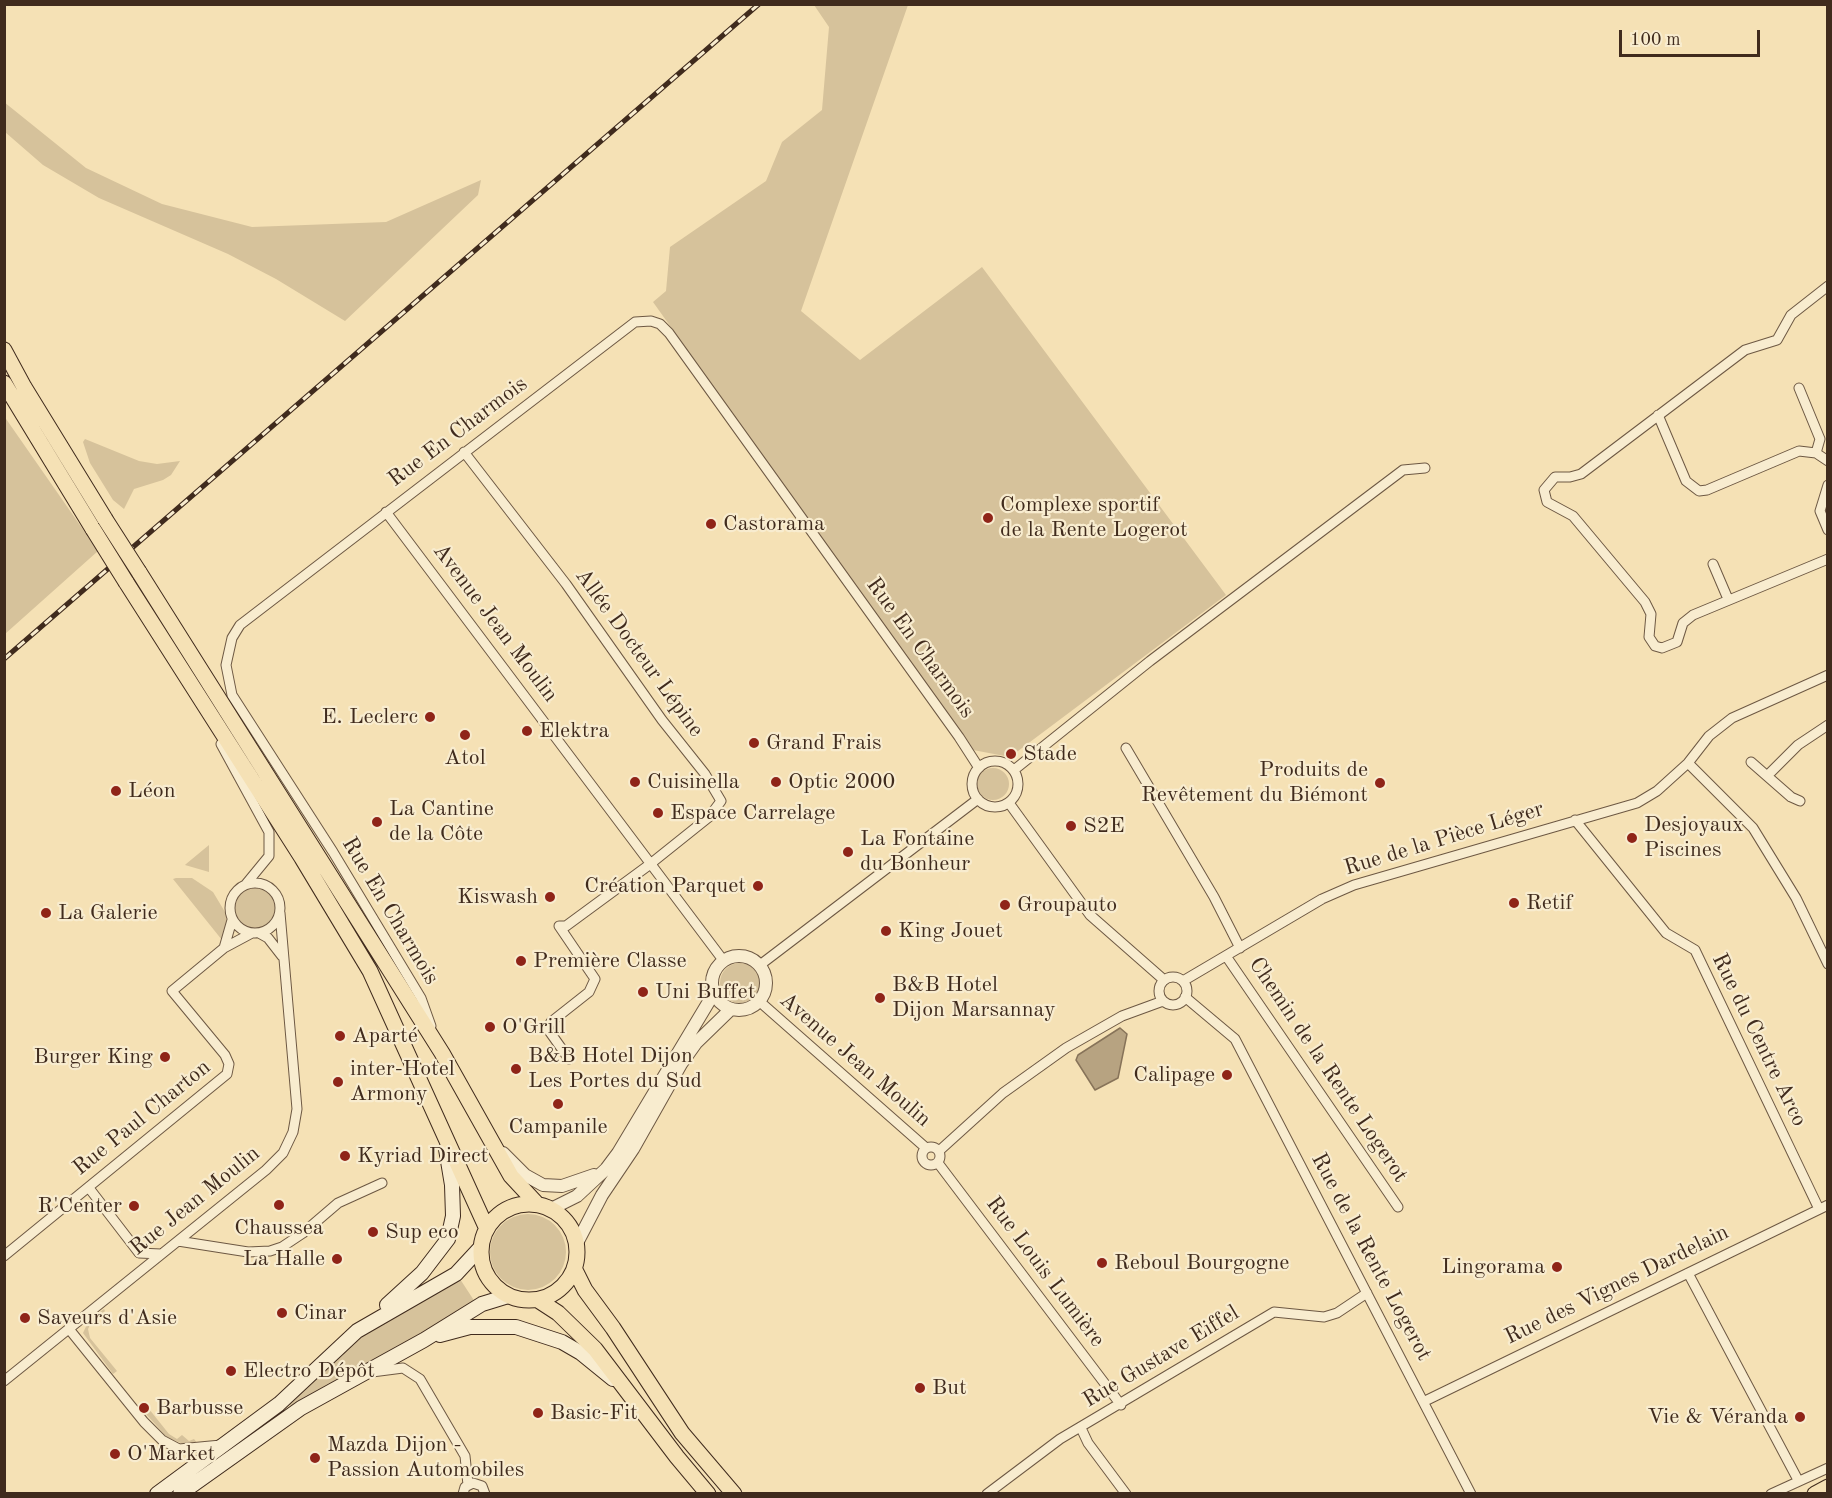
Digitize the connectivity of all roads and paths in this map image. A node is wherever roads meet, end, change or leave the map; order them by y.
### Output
1 (1827, 286) edge
2 (4, 350) edge
3 (4, 383) edge
4 (1799, 388) dead end
5 (1658, 415) junction
6 (464, 453) junction
7 (1816, 453) junction
8 (1827, 461) edge
9 (1425, 468) dead end
10 (1827, 485) edge
11 (386, 512) junction
12 (1827, 530) edge
13 (1827, 559) edge
14 (1713, 564) dead end
15 (1728, 599) junction
16 (1827, 675) edge
17 (202, 701) junction
18 (1827, 724) edge
19 (1126, 748) dead end
20 (1751, 762) dead end
21 (1688, 763) junction
22 (979, 768) junction
23 (1014, 770) junction
24 (1767, 776) junction
25 (978, 799) junction
26 (1800, 801) dead end
27 (1009, 803) junction
28 (1575, 820) junction
29 (649, 865) junction
30 (246, 884) junction
31 (280, 913) junction
32 (232, 920) junction
33 (256, 933) junction
34 (224, 948) junction
35 (1240, 948) junction
36 (1226, 956) junction
37 (284, 958) junction
38 (723, 960) junction
39 (1827, 964) edge
40 (760, 965) junction
41 (1164, 980) junction
42 (1183, 981) junction
43 (714, 993) junction
44 (1185, 997) junction
45 (1163, 1000) junction
46 (759, 1001) junction
47 (731, 1009) junction
48 (442, 1053) junction
49 (569, 1059) dead end
50 (433, 1110) junction
51 (488, 1137) junction
52 (926, 1148) junction
53 (939, 1151) junction
54 (938, 1162) junction
55 (606, 1169) junction
56 (382, 1183) dead end
57 (89, 1188) junction
58 (545, 1207) junction
59 (1398, 1207) dead end
60 (1823, 1207) edge
61 (487, 1229) junction
62 (178, 1240) junction
63 (577, 1243) junction
64 (481, 1247) junction
65 (140, 1253) junction
66 (162, 1254) junction
67 (4, 1256) edge
68 (574, 1270) junction
69 (1688, 1273) junction
70 (136, 1275) junction
71 (1367, 1293) junction
72 (508, 1296) junction
73 (538, 1300) junction
74 (69, 1329) junction
75 (357, 1332) junction
76 (424, 1340) junction
77 (361, 1374) junction
78 (4, 1381) edge
79 (629, 1393) junction
80 (1425, 1401) junction
81 (1121, 1405) junction
82 (1081, 1428) junction
83 (226, 1444) junction
84 (1827, 1468) edge
85 (1798, 1480) junction
86 (1827, 1487) edge
87 (466, 1489) edge
88 (158, 1494) edge
89 (180, 1494) edge
90 (484, 1494) edge
91 (708, 1494) edge
92 (734, 1494) edge
93 (987, 1494) edge
94 (1126, 1494) edge
95 (1471, 1494) edge
96 (1771, 1494) edge
97 (1815, 1494) edge

1 - 5 street
2 - 48 main road, bridge
3 - 17 main road, bridge
4 - 7 street
5 - 7 street
5 - 15 street
6 - 11 street, Rue En Charmois
6 - 22 street, Rue En Charmois
6 - 29 street, Allée Docteur Lépine
7 - 8 street
9 - 23 street
10 - 12 street
11 - 29 street, Avenue Jean Moulin
11 - 48 street, Rue En Charmois
13 - 15 street
14 - 15 street
16 - 21 street, Rue de la Pièce Léger
17 - 30 street
17 - 50 main road
18 - 24 street
19 - 35 street
20 - 24 street
21 - 28 street, Rue de la Pièce Léger
21 - 39 street
22 - 23 street
22 - 25 street
23 - 27 street
24 - 26 street
25 - 27 street
25 - 40 street
27 - 41 street
28 - 35 street, Rue de la Pièce Léger
28 - 60 street, Rue du Centre Arco
29 - 38 street, Avenue Jean Moulin
29 - 49 street
30 - 31 street
30 - 32 street
31 - 33 street
31 - 37 street, Rue Jean Moulin
32 - 33 street
32 - 34 street
33 - 34 street, Rue Paul Charton
33 - 37 street
34 - 57 street, Rue Paul Charton
35 - 36 street, Rue de la Pièce Léger
36 - 42 street, Rue de la Pièce Léger
36 - 59 street, Chemin de la Rente Logerot
37 - 62 street, Rue Jean Moulin
38 - 40 street
38 - 43 street
40 - 46 street
41 - 42 street
41 - 45 street
42 - 44 street
43 - 47 street
43 - 55 street
44 - 45 street
44 - 71 street, Rue de la Rente Logerot
45 - 53 street
46 - 47 street
46 - 52 street, Avenue Jean Moulin
47 - 63 street
48 - 51 main road
50 - 61 main road
50 - 75 main road
51 - 55 street
51 - 58 main road
52 - 53 street
52 - 54 street
53 - 54 street
54 - 81 street, Rue Louis Lumière
55 - 58 street
56 - 62 street
57 - 65 street
57 - 67 street, Rue Paul Charton
58 - 61 main road
58 - 63 main road
60 - 69 street, Rue des Vignes Dardelain
61 - 64 main road
62 - 66 street, Rue Jean Moulin
63 - 68 main road
64 - 72 main road
64 - 75 main road
65 - 66 street
65 - 70 street
66 - 70 street, Rue Jean Moulin
68 - 73 main road
68 - 92 main road
69 - 80 street, Rue des Vignes Dardelain
69 - 85 street
70 - 74 street, Rue Jean Moulin
71 - 80 street, Rue de la Rente Logerot
71 - 81 street, Rue Gustave Eiffel
72 - 73 main road
72 - 76 main road
73 - 79 main road
74 - 78 street, Rue Jean Moulin
74 - 83 street
75 - 83 main road
76 - 77 main road
76 - 79 main road
77 - 87 street
77 - 89 main road
79 - 91 main road
80 - 95 street, Rue de la Rente Logerot
81 - 82 street, Rue Gustave Eiffel
82 - 93 street, Rue Gustave Eiffel
82 - 94 street
83 - 88 main road
84 - 85 street
85 - 96 street
86 - 97 main road
87 - 90 street

